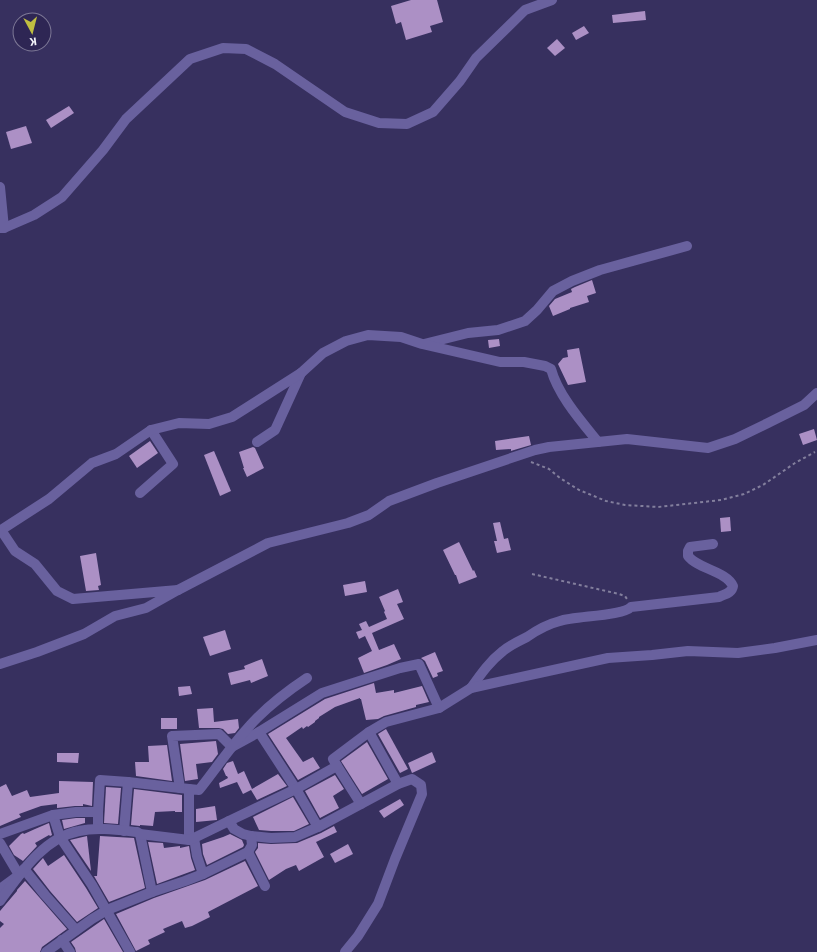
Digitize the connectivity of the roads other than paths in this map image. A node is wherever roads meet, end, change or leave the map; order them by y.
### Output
1 (552, 0) edge
2 (0, 187) edge
3 (2, 228) edge
4 (687, 246) dead end
5 (422, 344) junction
6 (301, 373) junction
7 (817, 393) edge
8 (151, 430) junction
9 (257, 442) dead end
10 (598, 442) junction
11 (140, 493) dead end
12 (0, 530) edge
13 (714, 544) dead end
14 (178, 590) junction
15 (817, 640) edge
16 (0, 664) edge
17 (307, 678) dead end
18 (471, 688) junction
19 (439, 708) junction
20 (259, 732) junction
21 (369, 732) junction
22 (232, 747) junction
23 (337, 766) junction
24 (128, 782) junction
25 (398, 784) junction
26 (185, 789) junction
27 (296, 789) junction
28 (362, 804) junction
29 (98, 812) junction
30 (53, 815) junction
31 (229, 821) junction
32 (318, 827) junction
33 (98, 829) junction
34 (124, 831) junction
35 (0, 834) edge
36 (140, 834) junction
37 (251, 836) junction
38 (60, 837) junction
39 (192, 839) junction
40 (0, 843) edge
41 (248, 852) junction
42 (22, 872) junction
43 (203, 874) junction
44 (265, 886) dead end
45 (0, 889) edge
46 (152, 892) junction
47 (0, 901) edge
48 (107, 910) junction
49 (76, 930) junction
50 (62, 940) junction
51 (46, 952) edge
52 (70, 952) edge
53 (130, 952) edge
54 (345, 952) edge

1 - 3 street
2 - 3 street
4 - 5 street
5 - 6 street
5 - 10 street
6 - 8 street
6 - 9 street
7 - 10 street
8 - 11 street
8 - 12 street
10 - 14 street
12 - 14 street
13 - 18 street
14 - 16 street
15 - 18 street
17 - 22 street
18 - 19 street
19 - 20 street
19 - 21 street
20 - 22 street
20 - 27 street
21 - 23 street
21 - 25 street
22 - 26 street
22 - 26 street
23 - 27 street
23 - 28 street
24 - 26 street
24 - 29 street
24 - 34 street
25 - 28 street
25 - 54 street
26 - 39 street
27 - 31 street
27 - 32 street
28 - 32 street
29 - 30 street
29 - 33 street
30 - 35 street
30 - 38 street
31 - 37 street
31 - 39 street
32 - 37 street
33 - 34 street
33 - 38 street
34 - 36 street
36 - 39 street
36 - 46 street
37 - 41 street
38 - 42 street
38 - 48 street
39 - 43 street
40 - 42 street
41 - 43 street
41 - 44 street
42 - 45 street
42 - 47 street
42 - 49 street
43 - 46 street
46 - 48 street
48 - 49 street
48 - 53 street
49 - 50 street
50 - 51 street
50 - 52 street

